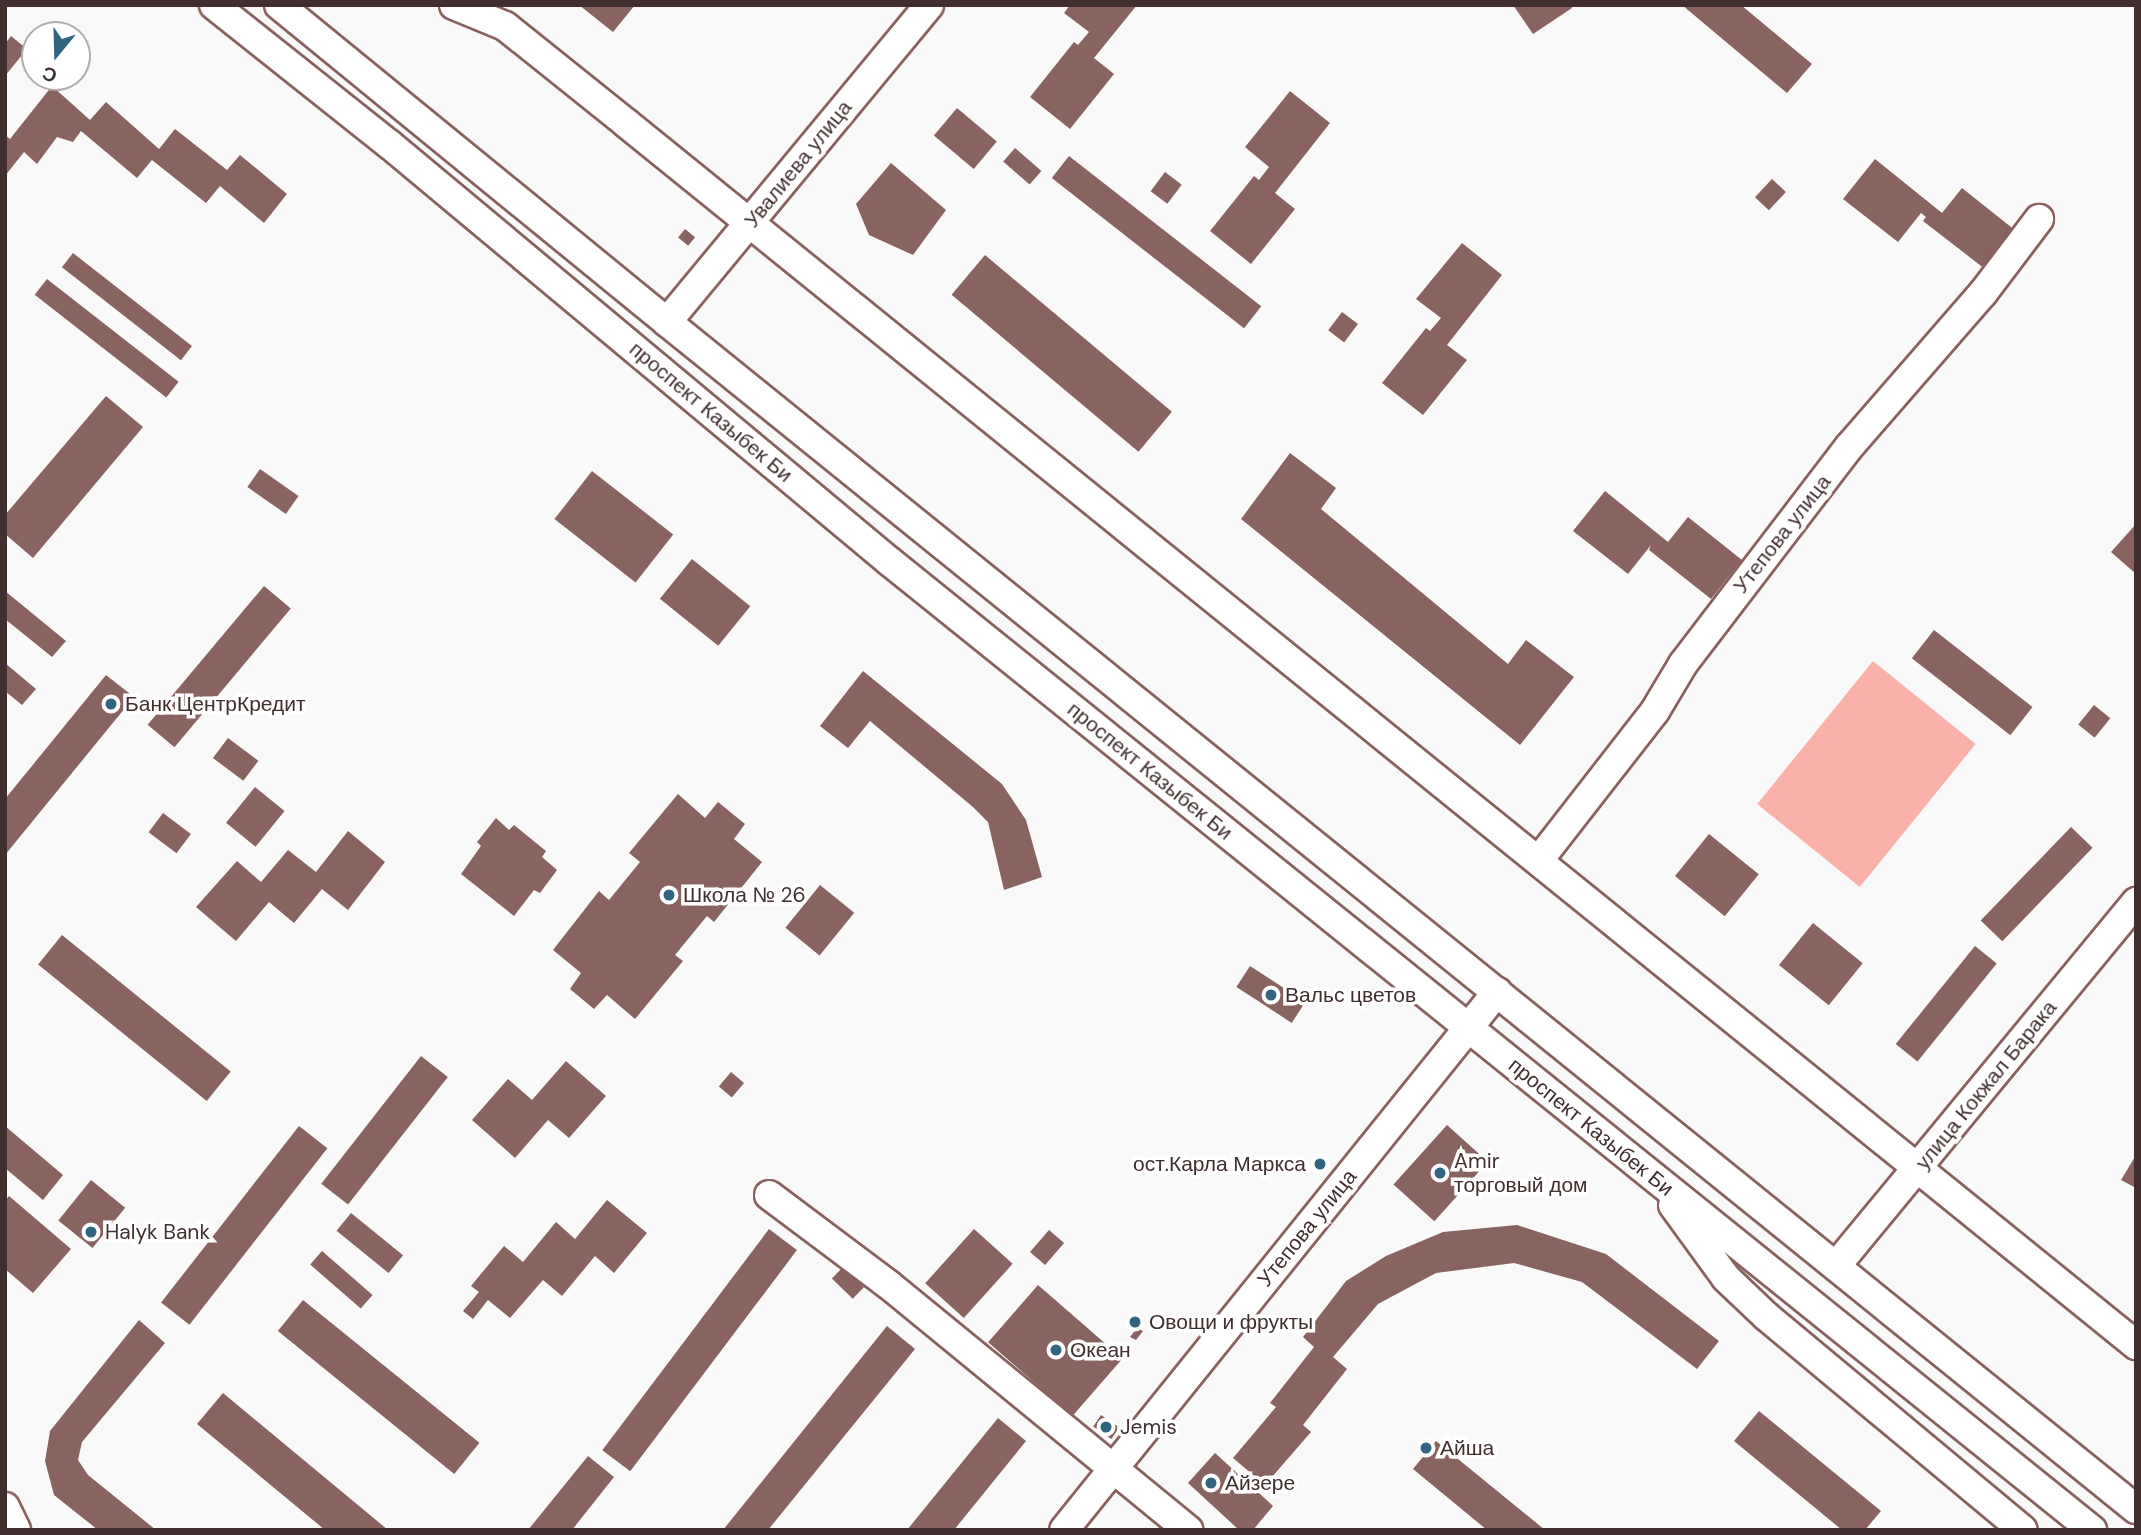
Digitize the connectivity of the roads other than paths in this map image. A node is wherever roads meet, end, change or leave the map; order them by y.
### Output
1 (214, 5) edge
2 (279, 5) edge
3 (454, 5) edge
4 (929, 5) edge
5 (2039, 219) dead end
6 (751, 223) junction
7 (667, 322) junction
8 (1539, 860) junction
9 (2136, 902) edge
10 (1497, 992) junction
11 (1469, 1028) junction
12 (1917, 1169) junction
13 (1650, 1174) junction
14 (769, 1195) dead end
15 (1836, 1266) junction
16 (2136, 1345) edge
17 (2024, 1418) junction
18 (1996, 1453) junction
19 (1113, 1469) junction
20 (5, 1507) edge
21 (2136, 1508) edge
22 (16, 1530) edge
23 (1064, 1530) edge
24 (1188, 1530) edge
25 (2023, 1530) edge
26 (2092, 1530) edge

1 - 11 street, проспект Казыбек Би
2 - 7 street, проспект Казыбек Би
3 - 6 street
4 - 6 street, Увалиева улица
5 - 8 street, Утепова улица
6 - 7 street, Увалиева улица
6 - 8 street
7 - 10 street, проспект Казыбек Би
8 - 12 street
9 - 12 street, улица Кокжал Барака
10 - 11 street, Утепова улица
10 - 15 street, проспект Казыбек Би
11 - 13 street, проспект Казыбек Би
11 - 19 street, Утепова улица
12 - 15 street, улица Кокжал Барака
12 - 16 street
13 - 18 street, проспект Казыбек Би
13 - 25 street
14 - 19 street
15 - 17 street, проспект Казыбек Би
17 - 18 street
17 - 21 street, проспект Казыбек Би
18 - 26 street, проспект Казыбек Би
19 - 23 street, Утепова улица
19 - 24 street
20 - 22 street

